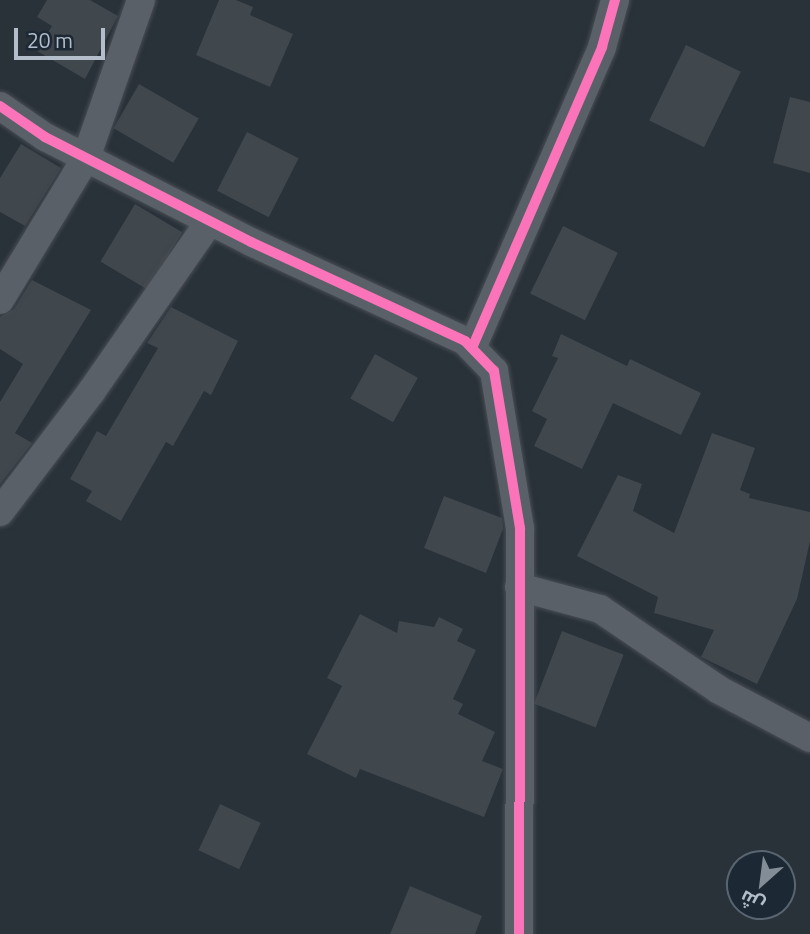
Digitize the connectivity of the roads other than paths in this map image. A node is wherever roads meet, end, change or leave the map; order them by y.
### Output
1 (141, 0) edge
2 (615, 0) edge
3 (0, 106) edge
4 (86, 158) junction
5 (210, 221) junction
6 (0, 300) edge
7 (472, 348) junction
8 (0, 512) edge
9 (519, 587) junction
10 (810, 738) edge
11 (519, 934) edge

1 - 4 street
2 - 7 street
3 - 4 street
4 - 5 street
4 - 6 street
5 - 7 street
5 - 8 street
7 - 9 street
9 - 10 street
9 - 11 street

